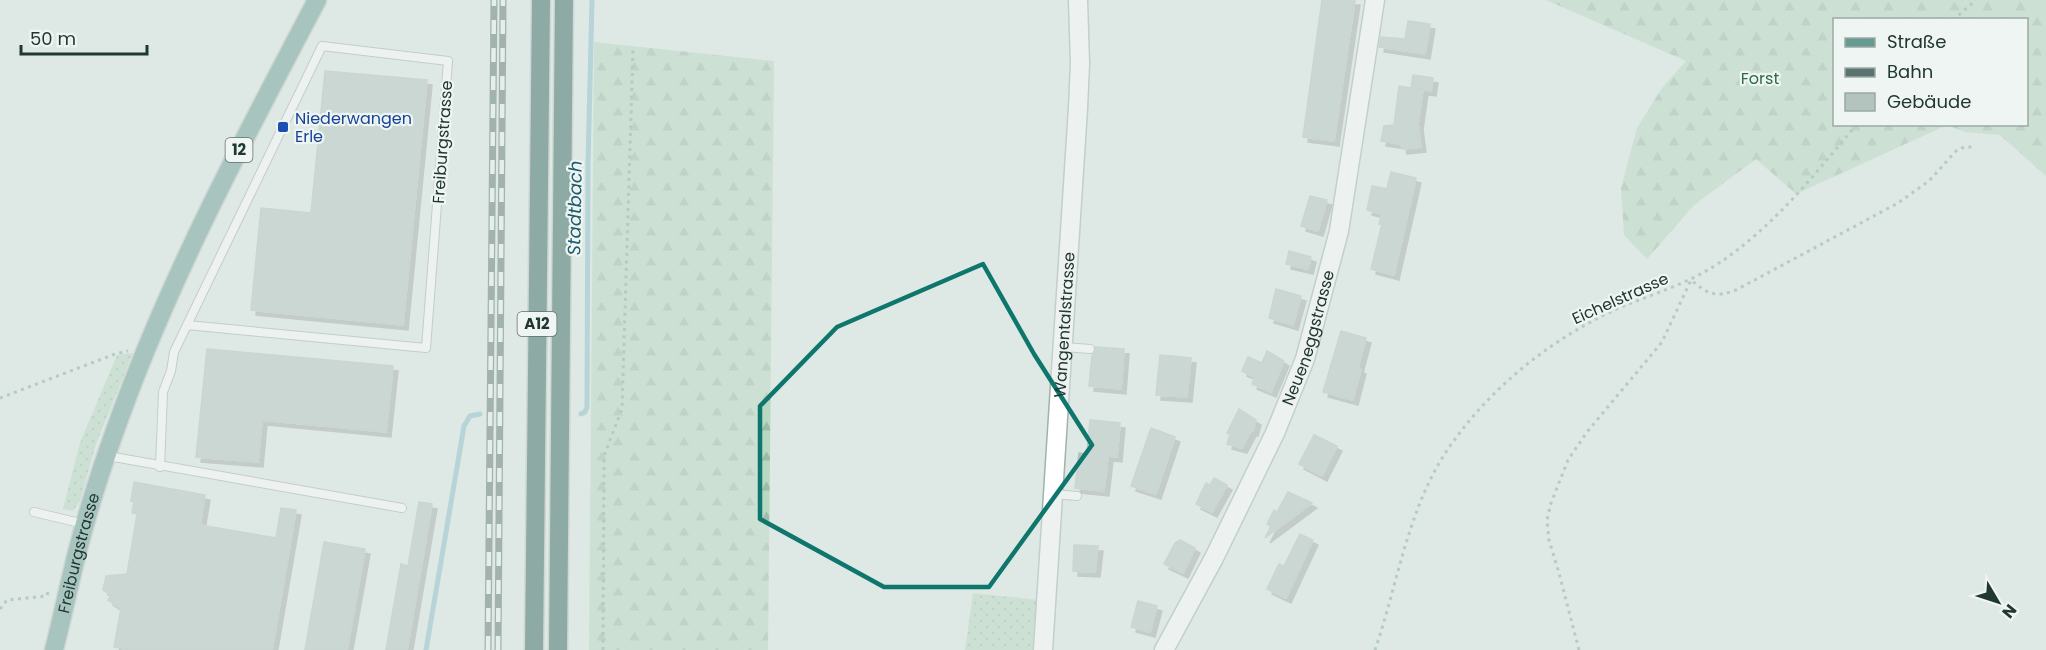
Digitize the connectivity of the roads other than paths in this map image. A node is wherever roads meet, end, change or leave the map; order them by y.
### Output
1 (317, 0) edge
2 (541, 0) edge
3 (564, 0) edge
4 (1078, 0) edge
5 (1375, 0) edge
6 (187, 325) junction
7 (1062, 347) junction
8 (1090, 349) dead end
9 (106, 456) junction
10 (160, 467) junction
11 (1053, 494) junction
12 (1077, 496) dead end
13 (402, 508) dead end
14 (34, 512) dead end
15 (85, 524) junction
16 (54, 650) edge
17 (534, 650) edge
18 (558, 650) edge
19 (1043, 650) edge
20 (1164, 650) edge

1 - 9 main road, Freiburgstrasse / 12
2 - 17 highway, A12
3 - 18 highway, A12
4 - 7 street, Wangentalstrasse
5 - 20 street, Neueneggstrasse
6 - 6 lane, Freiburgstrasse
6 - 10 lane, Freiburgstrasse
7 - 8 lane
7 - 11 street, Wangentalstrasse
9 - 10 lane
9 - 15 main road, Freiburgstrasse / 12
10 - 13 lane
11 - 12 lane
11 - 19 street, Wangentalstrasse
14 - 15 lane
15 - 16 main road, Freiburgstrasse / 12

